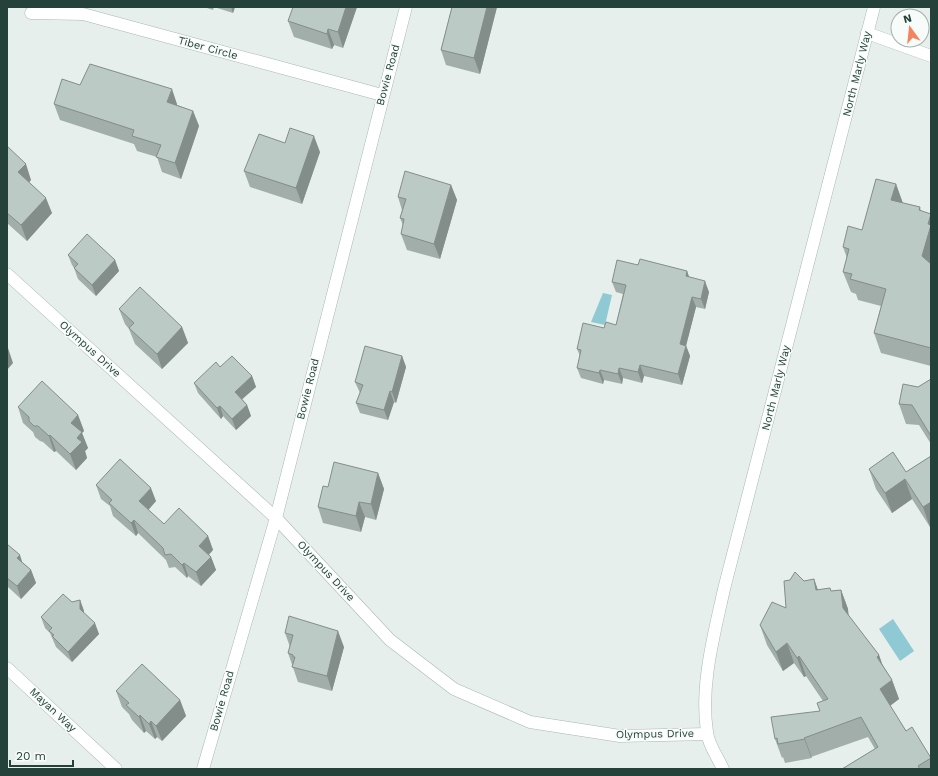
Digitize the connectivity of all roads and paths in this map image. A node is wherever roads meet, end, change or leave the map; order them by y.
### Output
1 (406, 7) edge
2 (874, 7) edge
3 (31, 13) dead end
4 (867, 33) junction
5 (931, 56) edge
6 (382, 95) junction
7 (7, 274) edge
8 (276, 518) junction
9 (7, 668) edge
10 (707, 734) junction
11 (116, 769) edge
12 (202, 769) edge
13 (723, 769) edge

1 - 6 street, Bowie Road
2 - 4 street, North Marly Way
3 - 6 street, Tiber Circle
4 - 5 street
4 - 10 street, North Marly Way
6 - 8 street, Bowie Road
7 - 8 street, Olympus Drive
8 - 10 street, Olympus Drive
8 - 12 street, Bowie Road
9 - 11 street, Mayan Way
10 - 13 street, North Marly Way

